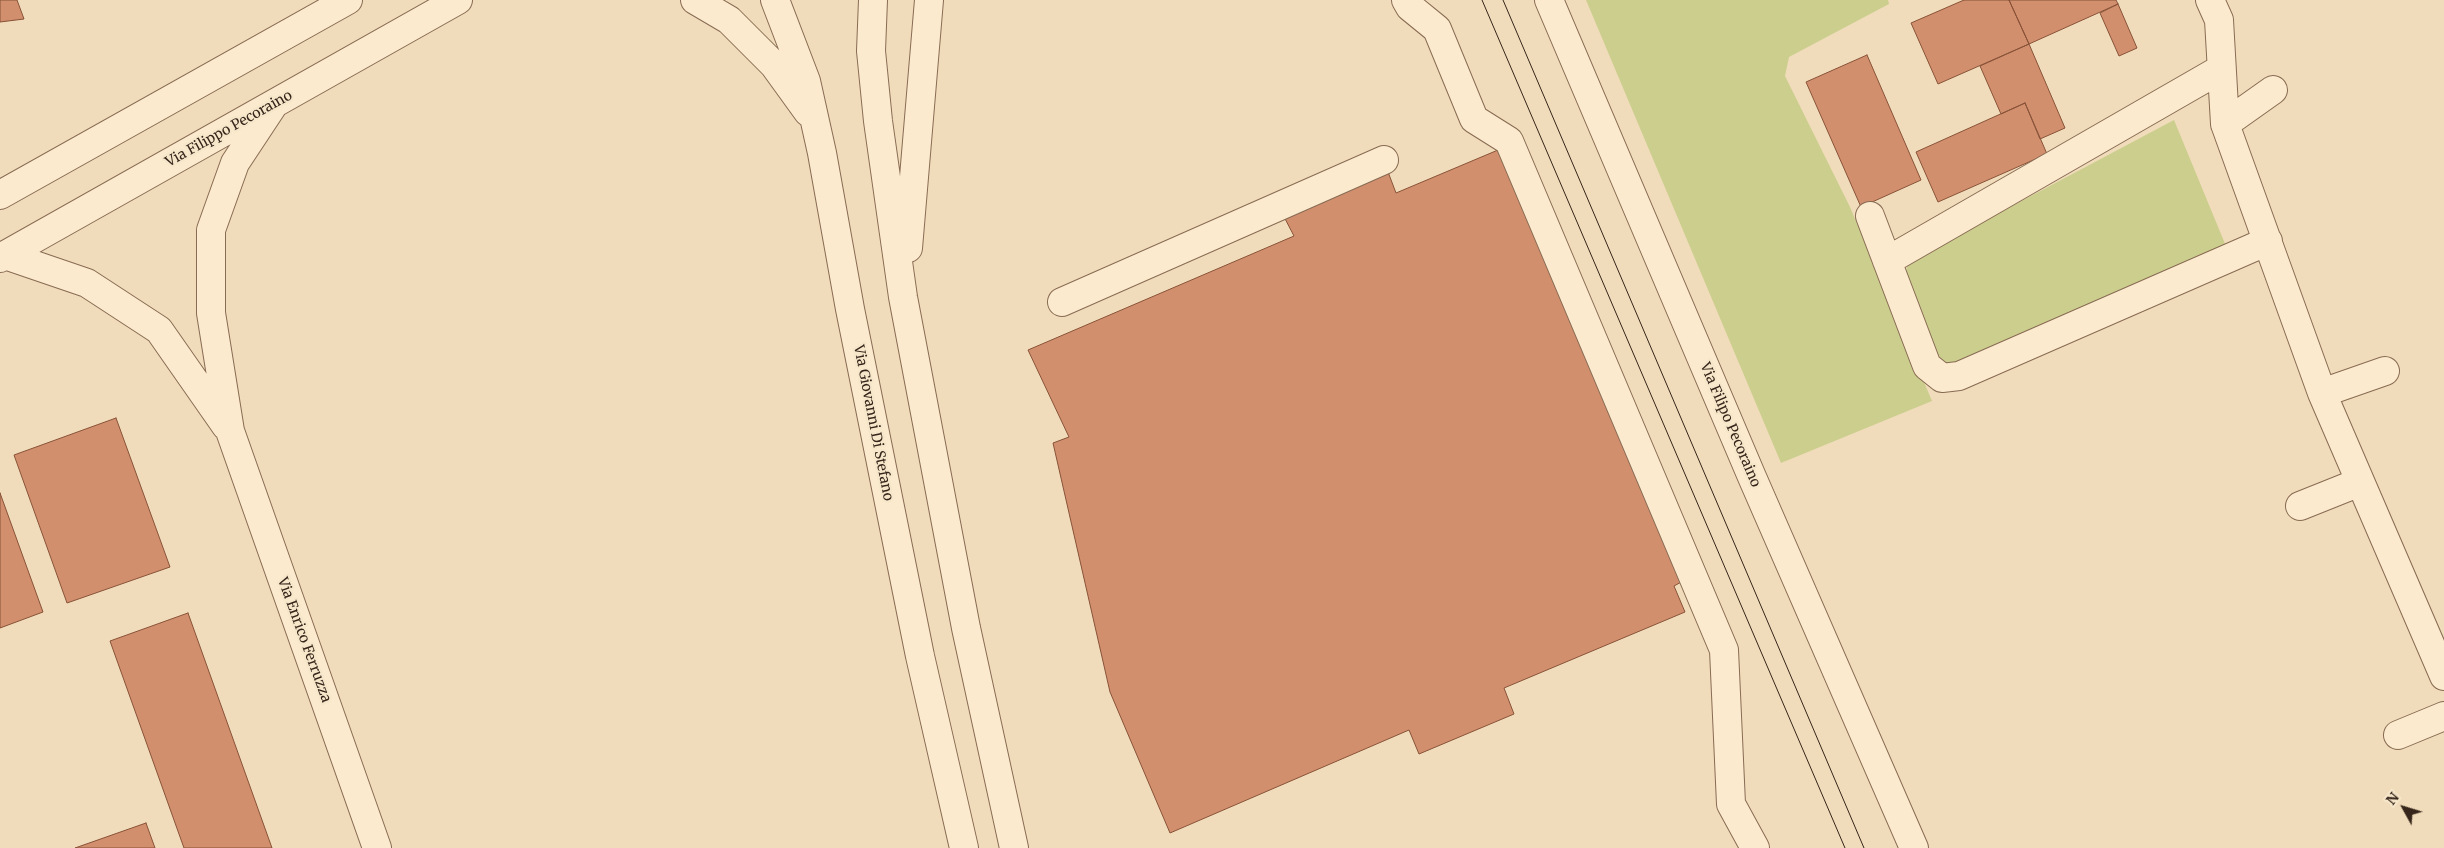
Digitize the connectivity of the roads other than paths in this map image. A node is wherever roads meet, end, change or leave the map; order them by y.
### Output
1 (348, 0) edge
2 (458, 0) edge
3 (695, 0) edge
4 (775, 0) edge
5 (873, 0) edge
6 (928, 0) edge
7 (1406, 0) edge
8 (1550, 0) edge
9 (2210, 0) edge
10 (2221, 69) junction
11 (2273, 90) dead end
12 (274, 104) junction
13 (816, 123) junction
14 (2225, 124) junction
15 (1384, 160) dead end
16 (0, 195) edge
17 (1870, 216) dead end
18 (2268, 241) junction
19 (2, 256) edge
20 (1888, 262) junction
21 (903, 297) junction
22 (1062, 302) dead end
23 (2385, 370) dead end
24 (2322, 393) junction
25 (230, 431) junction
26 (2360, 482) junction
27 (2300, 506) dead end
28 (2444, 676) edge
29 (2444, 716) edge
30 (2398, 735) dead end
31 (378, 848) edge
32 (964, 848) edge
33 (1014, 848) edge
34 (1754, 848) edge
35 (1914, 848) edge

1 - 16 street
2 - 12 street, Via Filippo Pecoraino
3 - 13 street
4 - 13 street, Via Giovanni Di Stefano
5 - 21 street
6 - 21 street
7 - 34 street
8 - 35 street, Via Filipo Pecoraino
9 - 10 street
10 - 14 street
10 - 20 street
11 - 14 street
12 - 19 street, Via Filippo Pecoraino
12 - 25 street, Via Enrico Ferruzza
13 - 32 street, Via Giovanni Di Stefano
14 - 18 street
15 - 22 street
17 - 20 street
18 - 20 street
18 - 24 street
19 - 25 street, Via Enrico Ferruzza
21 - 33 street
23 - 24 street
24 - 26 street
25 - 31 street, Via Enrico Ferruzza
26 - 27 street
26 - 28 street
29 - 30 street

